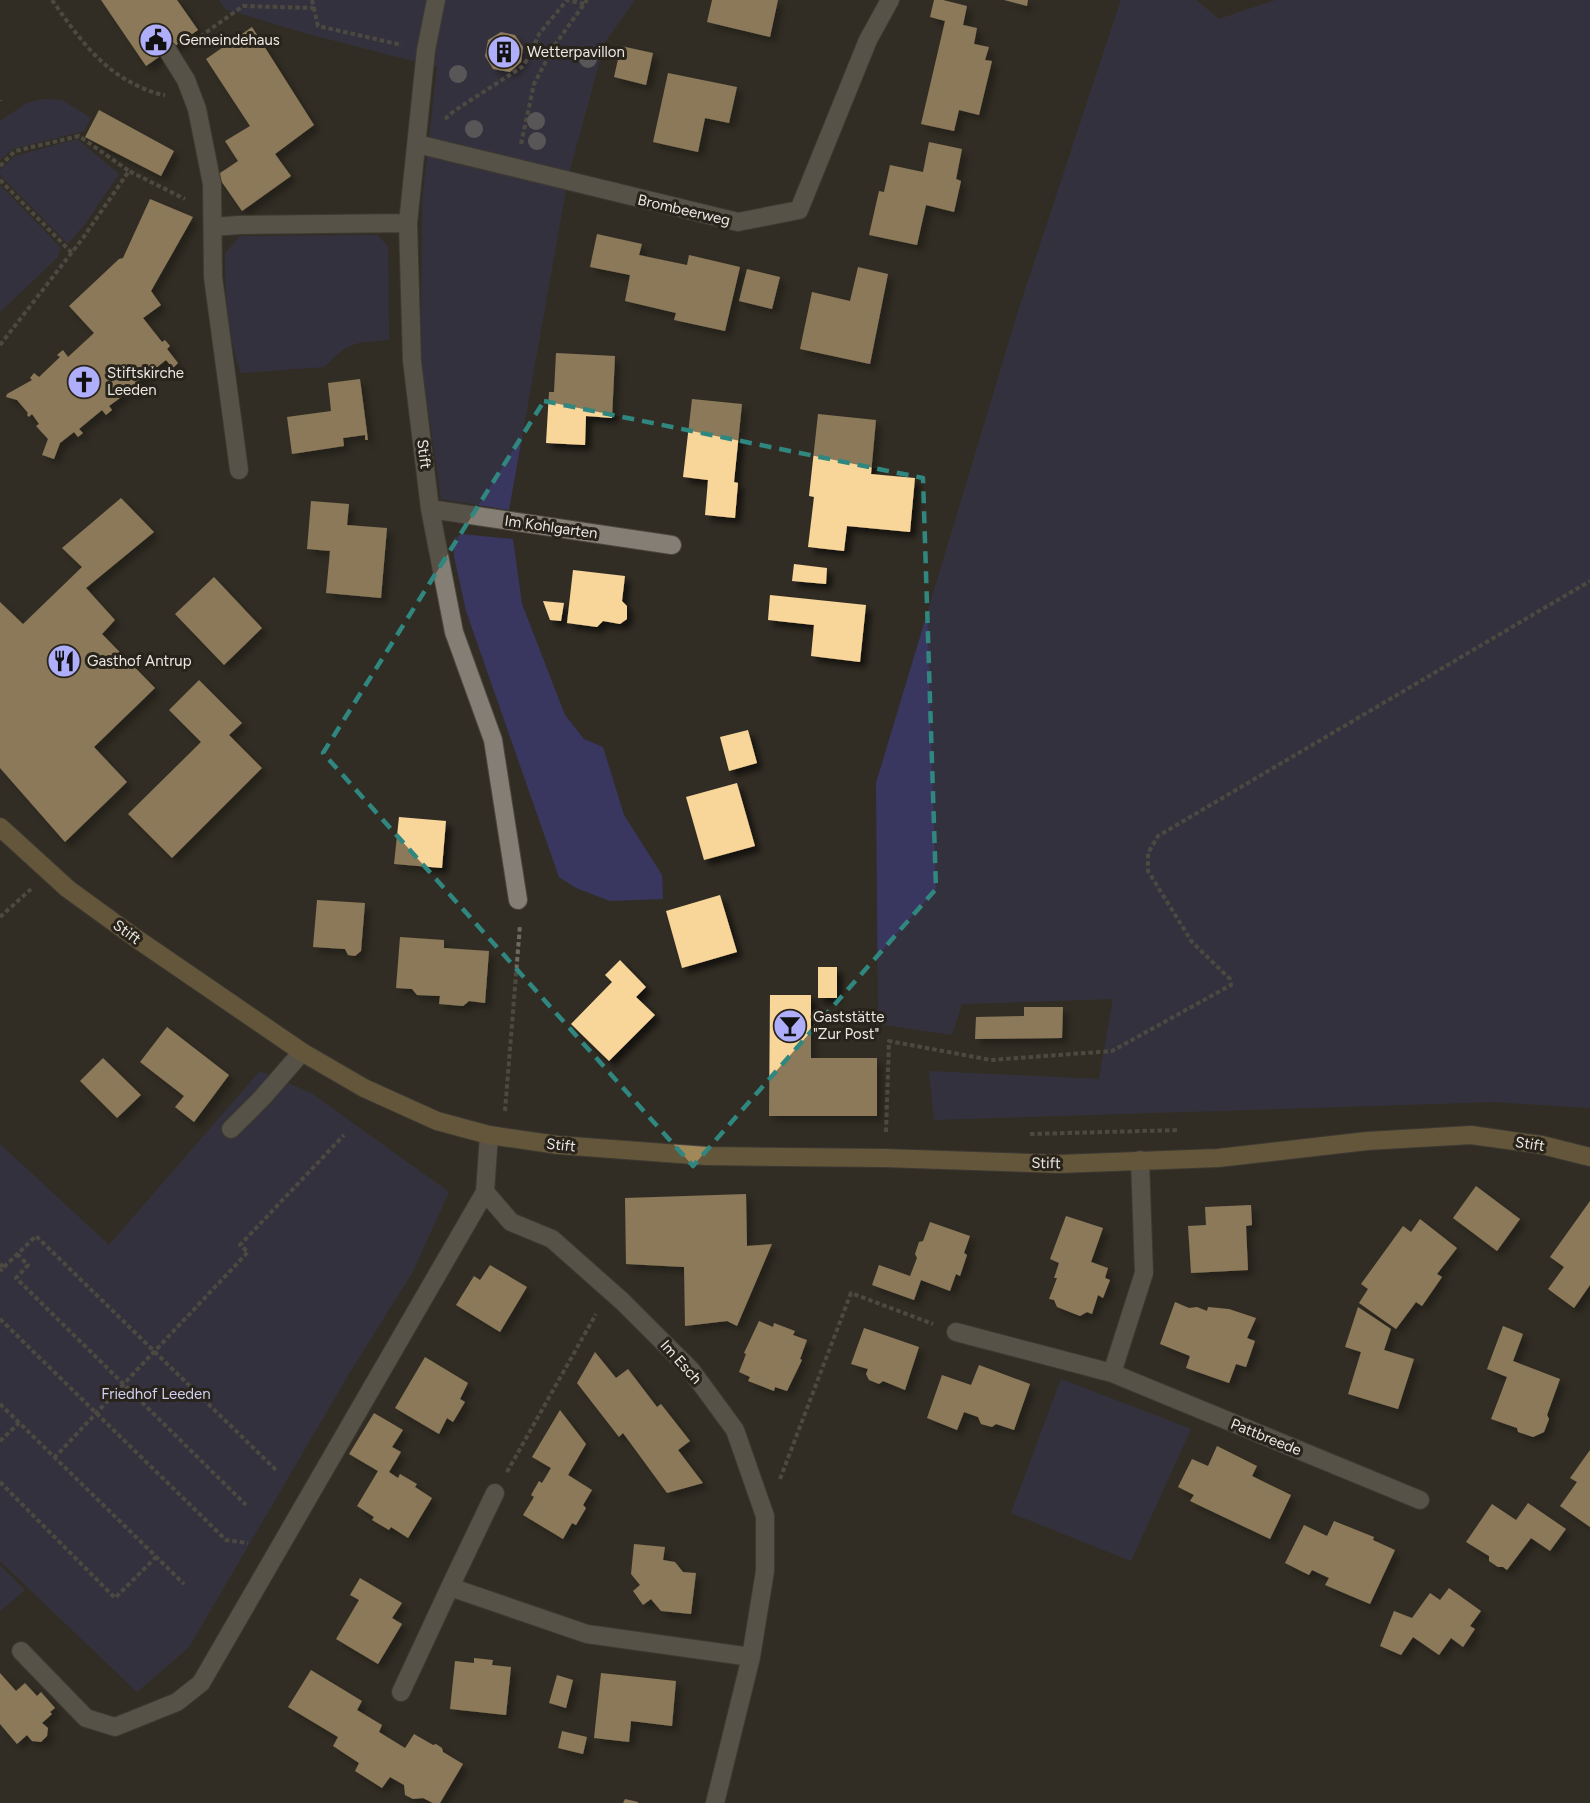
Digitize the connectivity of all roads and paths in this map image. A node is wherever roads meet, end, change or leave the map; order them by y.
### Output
1 (52, 0) edge
2 (312, 0) edge
3 (436, 0) edge
4 (890, 0) edge
5 (585, 2) edge
6 (314, 8) junction
7 (426, 50) junction
8 (170, 54) joint
9 (192, 97) junction
10 (417, 144) junction
11 (0, 166) edge
12 (516, 170) junction
13 (129, 171) junction
14 (0, 180) edge
15 (408, 223) junction
16 (213, 227) junction
17 (72, 253) junction
18 (0, 345) edge
19 (239, 470) dead end
20 (430, 509) junction
21 (672, 545) dead end
22 (1590, 581) edge
23 (0, 827) edge
24 (50, 872) junction
25 (518, 900) joint
26 (0, 917) edge
27 (302, 1052) junction
28 (231, 1129) dead end
29 (344, 1135) dead end
30 (494, 1136) junction
31 (1590, 1157) edge
32 (883, 1158) junction
33 (1140, 1160) junction
34 (485, 1192) junction
35 (17, 1254) junction
36 (1, 1268) edge
37 (609, 1290) junction
38 (0, 1319) edge
39 (957, 1332) joint
40 (154, 1352) junction
41 (1112, 1374) junction
42 (124, 1384) junction
43 (0, 1404) edge
44 (96, 1413) junction
45 (19, 1423) junction
46 (0, 1442) edge
47 (54, 1458) junction
48 (276, 1470) dead end
49 (0, 1482) edge
50 (495, 1493) joint
51 (1420, 1500) dead end
52 (246, 1505) dead end
53 (765, 1516) junction
54 (248, 1543) dead end
55 (156, 1557) junction
56 (184, 1584) dead end
57 (450, 1587) junction
58 (21, 1651) dead end
59 (751, 1656) junction
60 (401, 1692) dead end
61 (715, 1803) edge

1 - 9 path
2 - 6 path
3 - 7 street, Stift
4 - 12 street, Brombeerweg
5 - 10 path
5 - 12 path
6 - 7 path
6 - 8 path
7 - 10 street, Stift
8 - 9 street
9 - 16 street
10 - 12 street, Brombeerweg
10 - 15 street, Stift
11 - 13 path
13 - 16 path
13 - 17 path
14 - 17 path
15 - 16 street
15 - 20 street, Stift
16 - 19 street
17 - 18 path
20 - 21 street, Im Kohlgarten
20 - 25 street, Stift
22 - 32 path
23 - 24 main road, Stift
24 - 26 path
24 - 27 main road, Stift
25 - 30 path
27 - 28 street
27 - 30 main road, Stift
29 - 40 path
30 - 32 main road, Stift
30 - 34 street
31 - 33 main road, Stift
32 - 33 main road, Stift
33 - 41 street
34 - 37 street, Im Esch
34 - 58 street
35 - 36 path
35 - 40 path
35 - 42 path
37 - 50 path
37 - 53 street, Im Esch
38 - 44 path
39 - 41 street, Pattbreede
39 - 53 path
40 - 42 path
40 - 48 path
41 - 51 street, Pattbreede
42 - 44 path
42 - 52 path
43 - 45 path
44 - 47 path
44 - 54 path
45 - 46 path
45 - 47 path
47 - 55 path
49 - 55 path
50 - 57 street
53 - 59 street, Im Esch
55 - 56 path
57 - 59 street
57 - 60 street
59 - 61 street, Im Esch

